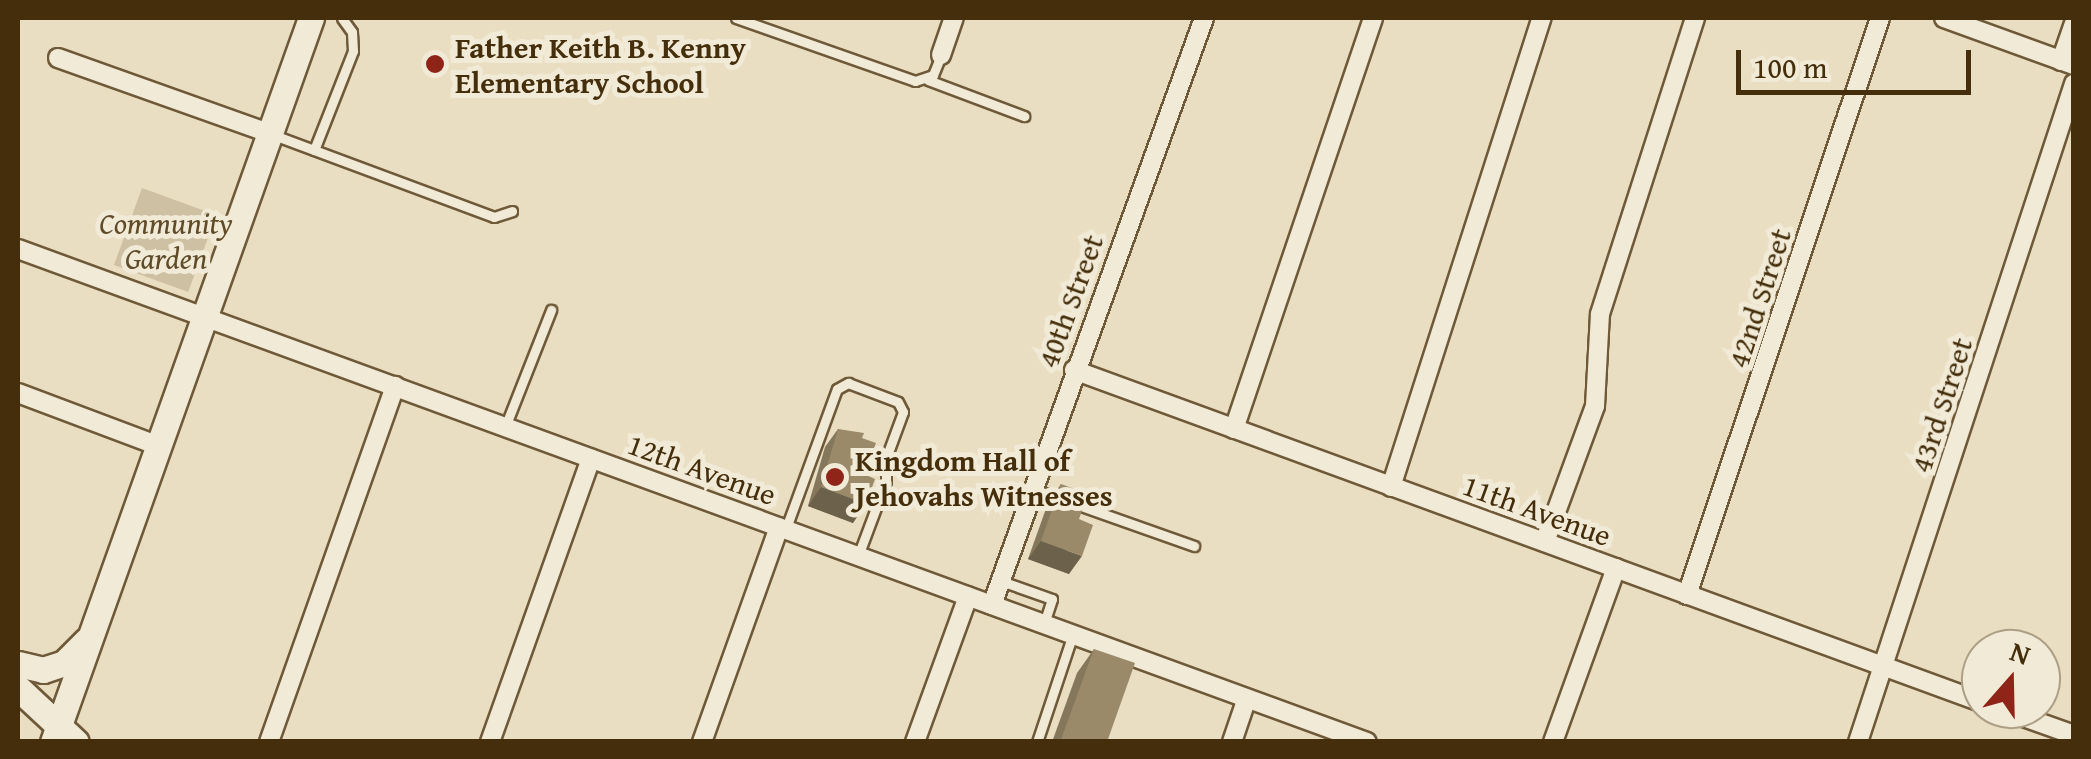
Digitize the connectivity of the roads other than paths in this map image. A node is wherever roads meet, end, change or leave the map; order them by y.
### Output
1 (311, 18) edge
2 (342, 18) edge
3 (736, 18) edge
4 (954, 18) edge
5 (1204, 18) edge
6 (1373, 18) edge
7 (1542, 18) edge
8 (1696, 18) edge
9 (1880, 18) edge
10 (1944, 18) edge
11 (2074, 24) edge
12 (941, 55) joint
13 (58, 58) dead end
14 (2068, 63) edge
15 (928, 80) junction
16 (2074, 84) edge
17 (1024, 116) dead end
18 (269, 133) junction
19 (314, 150) junction
20 (512, 211) dead end
21 (18, 248) edge
22 (550, 310) dead end
23 (203, 316) junction
24 (1074, 370) junction
25 (395, 386) junction
26 (18, 393) edge
27 (505, 426) junction
28 (1234, 429) junction
29 (156, 446) junction
30 (590, 458) junction
31 (1392, 487) junction
32 (1033, 488) junction
33 (782, 528) junction
34 (1544, 542) junction
35 (1194, 546) dead end
36 (858, 556) junction
37 (1616, 568) junction
38 (1000, 580) junction
39 (1687, 595) junction
40 (968, 596) junction
41 (992, 605) junction
42 (1044, 624) junction
43 (1073, 634) junction
44 (86, 641) junction
45 (18, 664) edge
46 (1885, 667) junction
47 (18, 688) edge
48 (1961, 695) edge
49 (1248, 698) junction
50 (62, 737) edge
51 (270, 742) edge
52 (490, 742) edge
53 (702, 742) edge
54 (915, 742) edge
55 (1037, 742) edge
56 (1232, 742) edge
57 (1367, 742) edge
58 (1554, 742) edge
59 (1858, 742) edge

1 - 18 street
2 - 19 lane
3 - 15 lane
4 - 12 street
5 - 24 street, 40th Street
6 - 28 street
7 - 31 street
8 - 34 street
9 - 39 street, 42nd Street
10 - 14 street
11 - 14 street
12 - 15 lane
13 - 18 street
15 - 17 lane
16 - 46 street, 43rd Street
18 - 19 lane
18 - 23 street
19 - 20 lane
21 - 23 street, 12th Avenue
22 - 27 lane
23 - 25 street, 12th Avenue
23 - 29 street
24 - 28 street, 11th Avenue
24 - 32 street, 40th Street
25 - 27 street, 12th Avenue
25 - 51 street
26 - 29 street
27 - 30 street, 12th Avenue
28 - 31 street, 11th Avenue
29 - 44 street
30 - 33 street, 12th Avenue
30 - 52 street
31 - 34 street, 11th Avenue
32 - 35 lane
32 - 38 street, 40th Street
33 - 36 street, 12th Avenue
33 - 36 lane
33 - 53 street
34 - 37 street, 11th Avenue
36 - 40 street, 12th Avenue
37 - 39 street, 11th Avenue
37 - 58 street
38 - 41 street, 40th Street
38 - 42 lane
39 - 46 street, 11th Avenue
40 - 41 street, 12th Avenue
40 - 54 street
41 - 42 street, 12th Avenue
42 - 43 street, 12th Avenue
43 - 49 street, 12th Avenue
43 - 55 lane
44 - 45 street
44 - 50 street
46 - 48 street, 11th Avenue
46 - 59 street, 43rd Street
47 - 50 street
49 - 56 street
49 - 57 street, 12th Avenue

